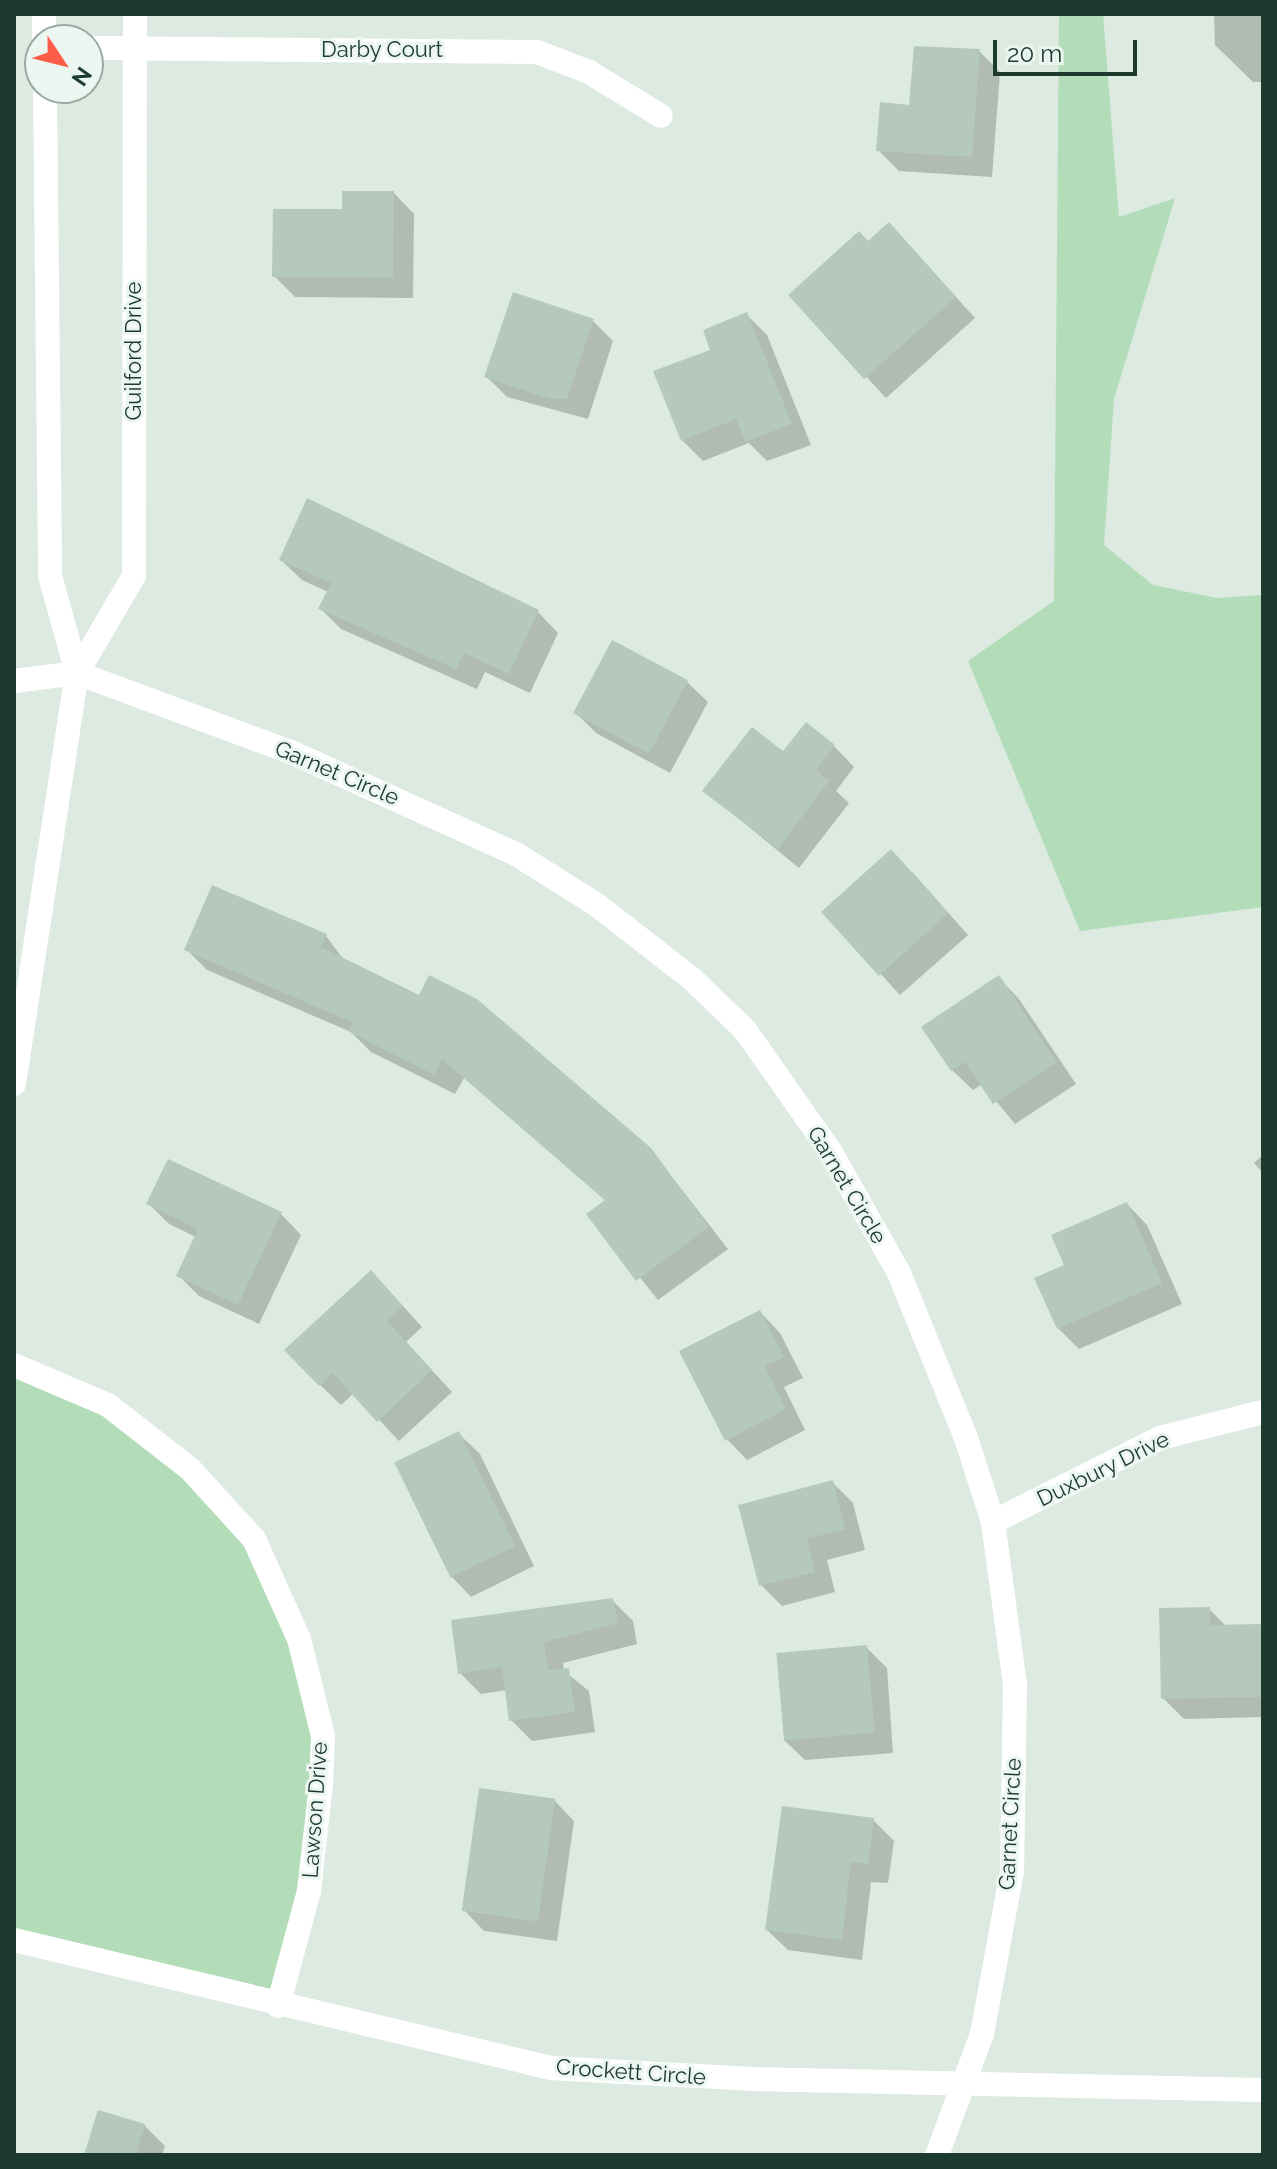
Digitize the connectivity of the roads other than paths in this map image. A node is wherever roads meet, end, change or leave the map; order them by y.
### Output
1 (135, 14) edge
2 (104, 48) edge
3 (135, 49) junction
4 (45, 104) edge
5 (661, 116) dead end
6 (77, 673) junction
7 (14, 681) edge
8 (14, 1084) edge
9 (14, 1365) edge
10 (1263, 1412) edge
11 (993, 1522) junction
12 (14, 1940) edge
13 (278, 2006) junction
14 (964, 2084) junction
15 (1263, 2090) edge
16 (937, 2155) edge

1 - 3 street, Guilford Drive
2 - 3 street, Darby Court
3 - 5 street, Darby Court
3 - 6 street, Guilford Drive
4 - 6 street, Guilford Drive
6 - 7 street, Garnet Circle
6 - 8 street, Guilford Drive
6 - 11 street, Garnet Circle
9 - 13 street, Lawson Drive
10 - 11 street, Duxbury Drive
11 - 14 street, Garnet Circle
12 - 13 street, Crockett Circle
13 - 14 street, Crockett Circle
14 - 15 street, Crockett Circle
14 - 16 street, Garnet Circle

